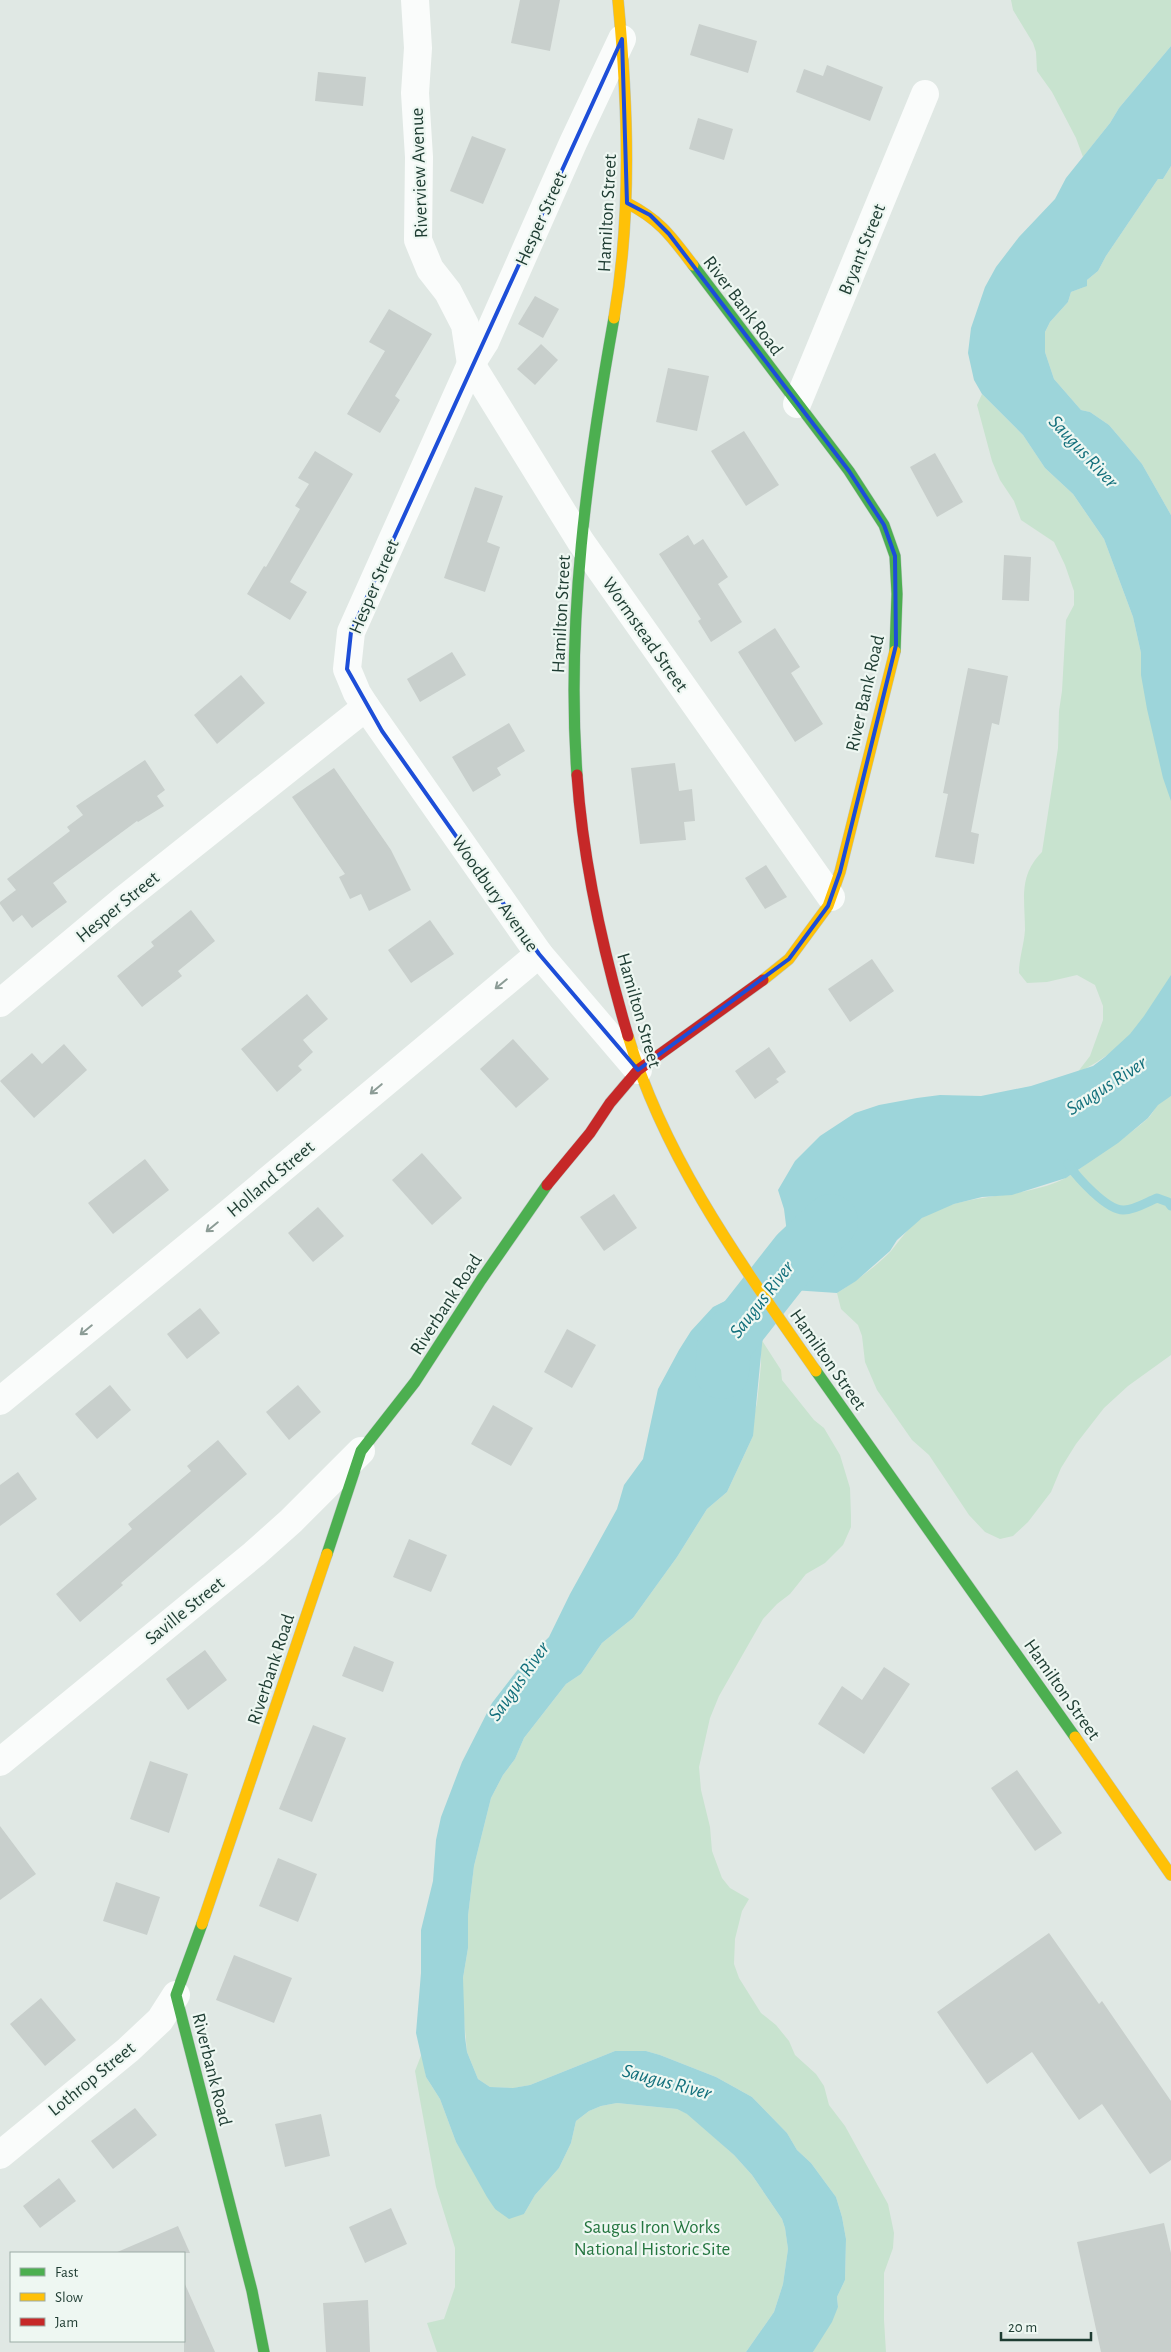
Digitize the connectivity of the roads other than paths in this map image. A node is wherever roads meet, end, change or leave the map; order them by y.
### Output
1 (415, 0) edge
2 (618, 0) edge
3 (622, 39) junction
4 (925, 94) dead end
5 (627, 203) junction
6 (471, 364) junction
7 (798, 404) junction
8 (581, 542) junction
9 (366, 707) junction
10 (831, 897) junction
11 (539, 954) junction
12 (0, 1003) edge
13 (638, 1070) junction
14 (0, 1401) edge
15 (361, 1451) junction
16 (0, 1762) edge
17 (1171, 1875) edge
18 (176, 1995) junction
19 (0, 2155) edge
20 (264, 2352) edge

1 - 6 street, Riverview Avenue
2 - 3 street, Hamilton Street
3 - 5 street, Hamilton Street
3 - 6 street, Hesper Street
4 - 7 street, Bryant Street
5 - 7 street, River Bank Road
5 - 8 street, Hamilton Street
6 - 8 street, Wormstead Street
6 - 9 street, Hesper Street
7 - 10 street, River Bank Road
8 - 10 street, Wormstead Street
8 - 13 street, Hamilton Street
9 - 11 street, Woodbury Avenue
9 - 12 street, Hesper Street
10 - 13 street, River Bank Road
11 - 13 street, Woodbury Avenue
11 -> 14 street, Holland Street
13 - 15 street, Riverbank Road
13 - 17 street, Hamilton Street
15 - 16 street, Saville Street
15 - 18 street, Riverbank Road
18 - 19 street, Lothrop Street
18 - 20 street, Riverbank Road

